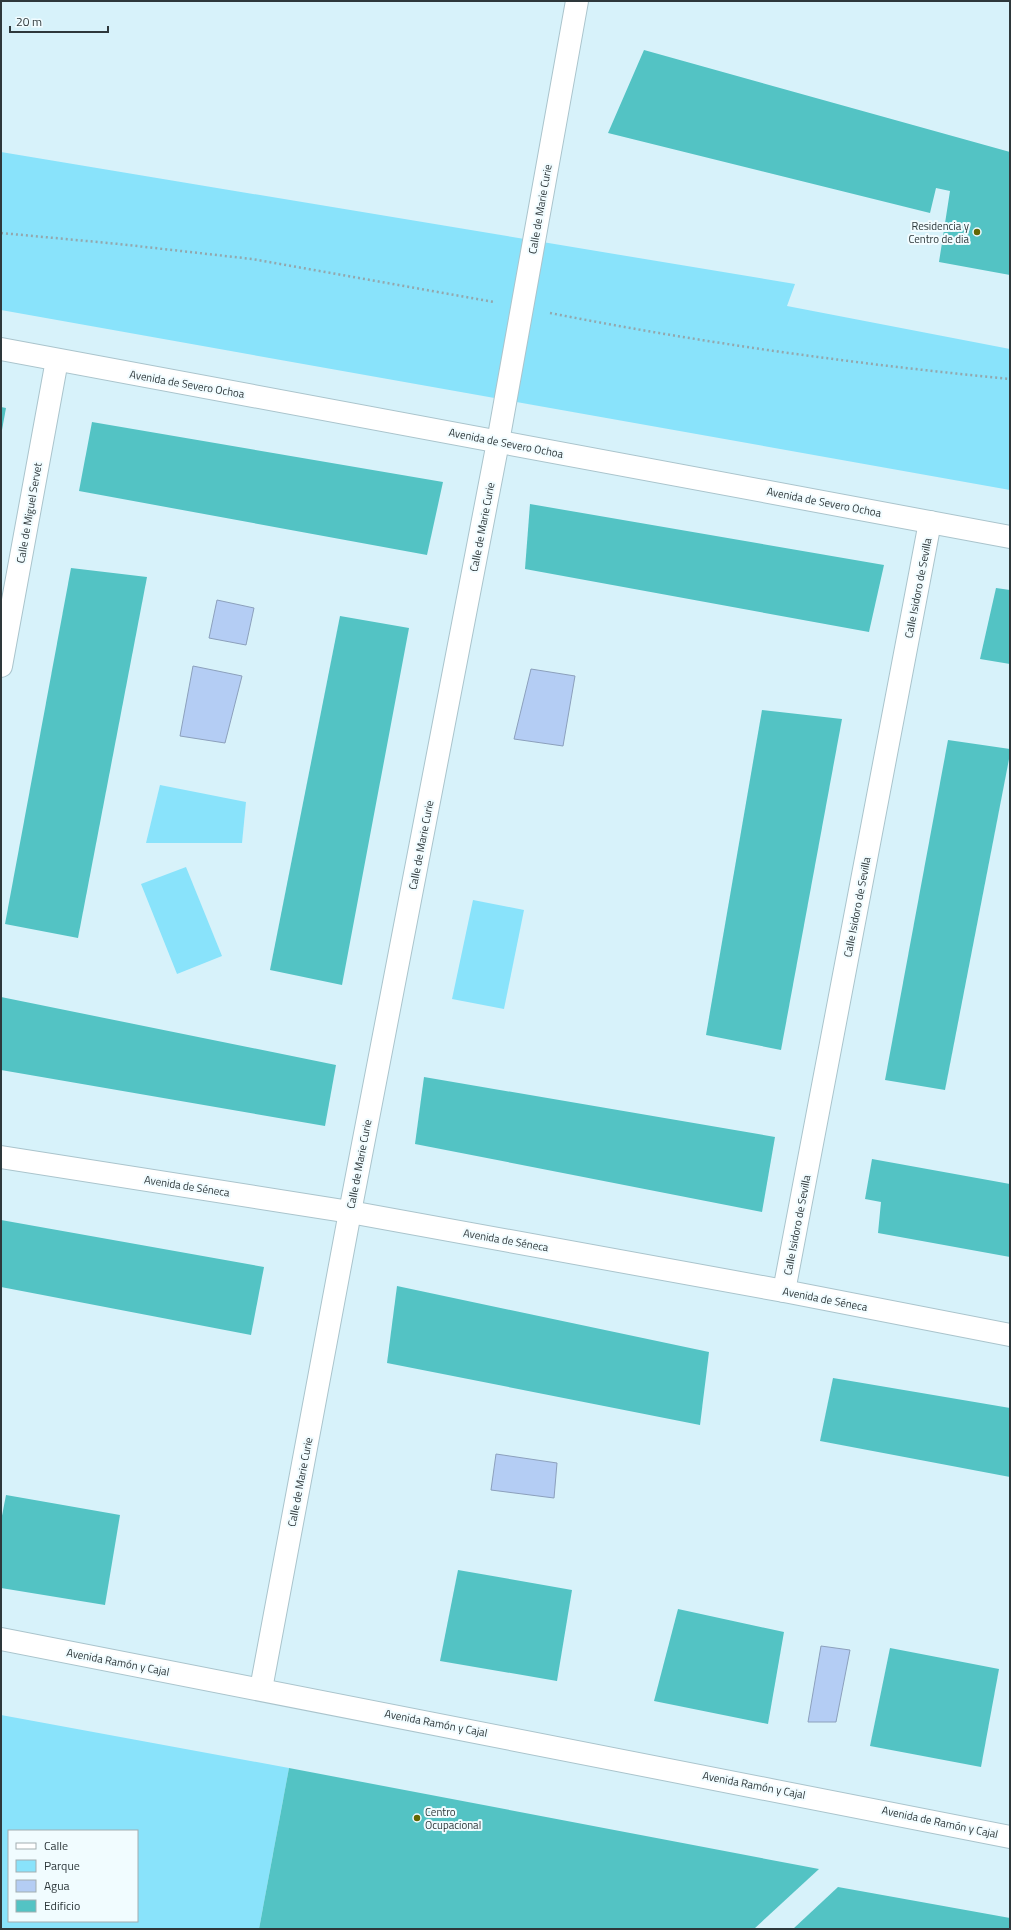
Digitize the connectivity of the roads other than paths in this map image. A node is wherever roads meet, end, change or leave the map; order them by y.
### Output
1 (577, 1) edge
2 (1, 349) edge
3 (57, 360) junction
4 (498, 442) junction
5 (930, 522) junction
6 (1010, 537) edge
7 (1, 666) edge
8 (1, 1157) edge
9 (350, 1212) junction
10 (784, 1291) junction
11 (1010, 1335) edge
12 (1, 1639) edge
13 (261, 1689) junction
14 (871, 1808) joint
15 (1010, 1837) edge

1 - 4 street, Calle de Marie Curie
2 - 3 street, Avenida de Severo Ochoa
3 - 4 street, Avenida de Severo Ochoa
3 - 7 street, Calle de Miguel Servet
4 - 5 street, Avenida de Severo Ochoa
4 - 9 street, Calle de Marie Curie
5 - 6 street, Avenida de Severo Ochoa
5 - 10 street, Calle Isidoro de Sevilla
8 - 9 street, Avenida de Séneca
9 - 10 street, Avenida de Séneca
9 - 13 street, Calle de Marie Curie
10 - 11 street, Avenida de Séneca
12 - 13 street, Avenida Ramón y Cajal
13 - 14 street, Avenida Ramón y Cajal
14 - 15 street, Avenida de Ramón y Cajal

